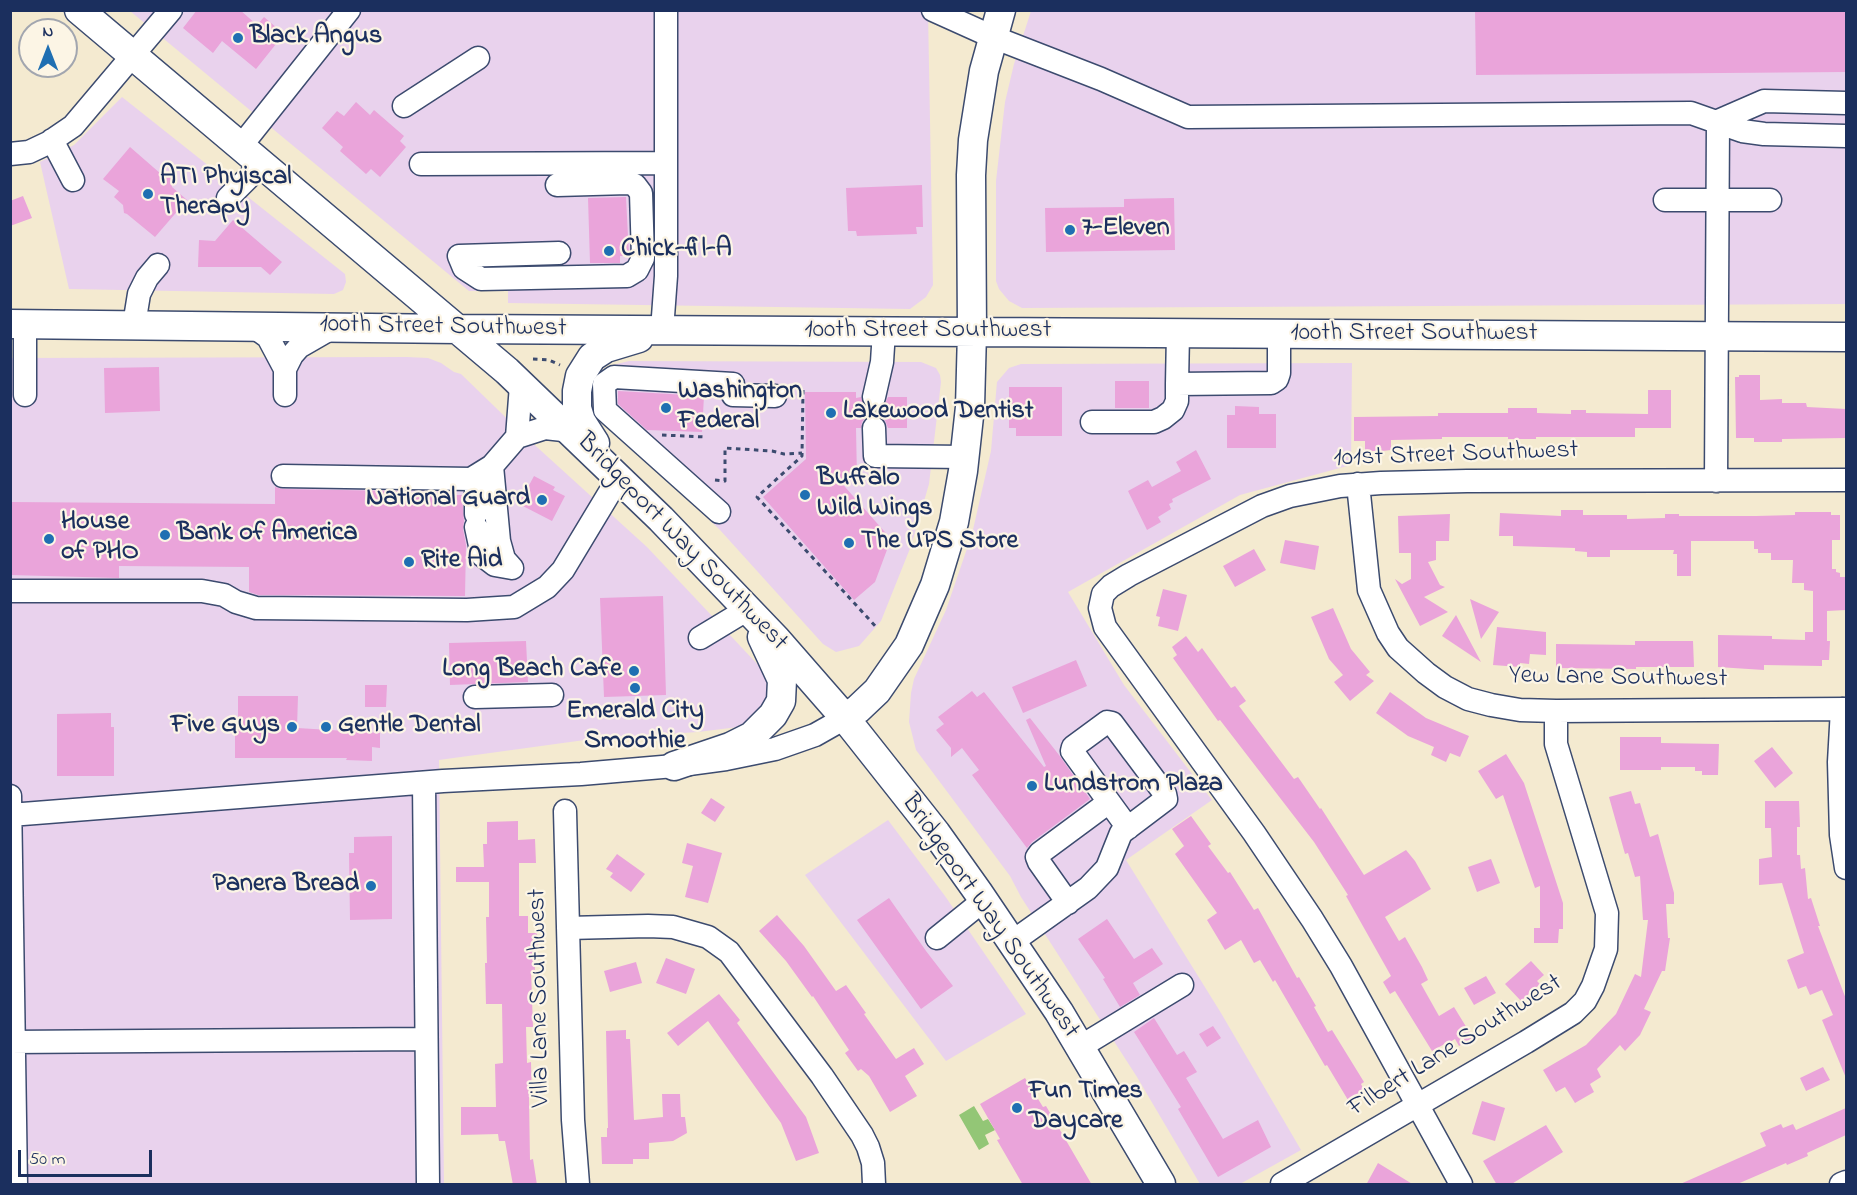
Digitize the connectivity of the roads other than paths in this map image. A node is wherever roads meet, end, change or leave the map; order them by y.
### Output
1 (79, 10) edge
2 (171, 10) edge
3 (349, 10) edge
4 (666, 10) edge
5 (933, 10) edge
6 (1001, 10) edge
7 (993, 37) junction
8 (132, 55) junction
9 (478, 58) dead end
10 (1846, 103) edge
11 (404, 106) dead end
12 (1719, 121) junction
13 (1846, 136) edge
14 (52, 140) junction
15 (10, 154) edge
16 (252, 155) junction
17 (666, 163) junction
18 (421, 164) dead end
19 (73, 180) dead end
20 (557, 185) dead end
21 (228, 198) dead end
22 (1665, 200) dead end
23 (1718, 200) junction
24 (1770, 200) dead end
25 (559, 253) dead end
26 (158, 265) dead end
27 (17, 324) edge
28 (134, 325) junction
29 (254, 327) junction
30 (332, 328) junction
31 (459, 329) junction
32 (662, 330) junction
33 (884, 331) junction
34 (972, 332) junction
35 (1178, 333) junction
36 (1279, 334) junction
37 (1717, 337) junction
38 (1846, 337) edge
39 (285, 369) junction
40 (1178, 384) junction
41 (521, 385) junction
42 (285, 394) dead end
43 (25, 395) dead end
44 (776, 396) dead end
45 (874, 397) tunnel mouth
46 (1092, 422) dead end
47 (874, 428) tunnel mouth
48 (572, 431) junction
49 (517, 437) junction
50 (965, 458) junction
51 (484, 471) junction
52 (283, 476) dead end
53 (619, 477) junction
54 (1846, 480) edge
55 (1716, 481) junction
56 (1358, 484) junction
57 (719, 512) dead end
58 (10, 591) edge
59 (748, 609) junction
60 (700, 638) dead end
61 (552, 695) dead end
62 (475, 697) dead end
63 (1844, 709) edge
64 (1556, 711) junction
65 (845, 718) junction
66 (674, 766) junction
67 (434, 782) junction
68 (1109, 802) junction
69 (11, 808) edge
70 (565, 811) dead end
71 (1128, 828) junction
72 (1846, 868) edge
73 (984, 900) junction
74 (1068, 903) junction
75 (568, 928) junction
76 (937, 938) dead end
77 (1012, 942) junction
78 (1182, 985) dead end
79 (426, 1039) junction
80 (13, 1042) edge
81 (1080, 1047) junction
82 (1418, 1106) junction
83 (1846, 1182) edge
84 (16, 1185) edge
85 (428, 1185) edge
86 (578, 1185) edge
87 (874, 1185) edge
88 (1161, 1185) edge
89 (1282, 1185) edge
90 (1461, 1185) edge
91 (1841, 1185) edge

1 - 8 main road, Bridgeport Way Southwest
2 - 8 street
3 - 16 street
4 - 17 street
5 - 7 street
6 - 7 main road
7 - 12 street
7 - 34 main road
8 - 14 street
8 - 16 main road, Bridgeport Way Southwest
9 - 11 street
10 - 12 street
12 - 13 street
12 - 23 street
14 - 15 street
14 - 19 street
16 - 21 street
16 - 31 main road, Bridgeport Way Southwest
17 - 18 street
17 - 32 street
20 - 25 street
22 - 23 street
23 - 24 street
23 - 37 street
26 - 28 street
27 - 28 main road, 100th Street Southwest
27 - 43 street
28 - 29 main road, 100th Street Southwest
29 - 30 main road, 100th Street Southwest
29 - 39 street
30 - 31 main road, 100th Street Southwest
30 - 39 street
31 - 32 main road, 100th Street Southwest
31 - 41 main road, Bridgeport Way Southwest
32 - 33 main road, 100th Street Southwest
32 - 53 main road
33 - 34 main road, 100th Street Southwest
33 - 45 street
34 - 35 main road, 100th Street Southwest
34 - 50 main road
35 - 36 main road, 100th Street Southwest
35 - 40 street
36 - 37 main road, 100th Street Southwest
36 - 40 street
37 - 38 main road, 100th Street Southwest
37 - 55 street
39 - 42 street
40 - 46 street
41 - 48 main road, Bridgeport Way Southwest
41 - 49 street
44 - 57 street
47 - 50 street
48 - 49 street
48 - 53 main road, Bridgeport Way Southwest
49 - 51 street
50 - 65 main road
51 - 51 street
51 - 52 street
53 - 58 street
53 - 59 main road, Bridgeport Way Southwest
54 - 55 street, 101st Street Southwest
55 - 56 street, 101st Street Southwest
56 - 64 street, Yew Lane Southwest
56 - 82 street, 101st Street Southwest
59 - 60 street
59 - 65 main road, Bridgeport Way Southwest
59 - 66 main road
61 - 62 street
63 - 64 street, Yew Lane Southwest
63 - 72 street
64 - 82 street, Filbert Lane Southwest
65 - 66 street
65 - 73 main road, Bridgeport Way Southwest
66 - 67 street
67 - 69 street
67 - 79 street
68 - 71 street
68 - 71 street
68 - 74 street
69 - 80 street
70 - 75 street, Villa Lane Southwest
71 - 74 street
73 - 76 street
73 - 77 main road, Bridgeport Way Southwest
74 - 77 street
75 - 86 street, Villa Lane Southwest
75 - 87 street
77 - 81 main road, Bridgeport Way Southwest
78 - 81 street
79 - 80 street
79 - 85 street
80 - 84 street
81 - 88 main road, Bridgeport Way Southwest
82 - 89 street, Filbert Lane Southwest
82 - 90 street
83 - 91 street

